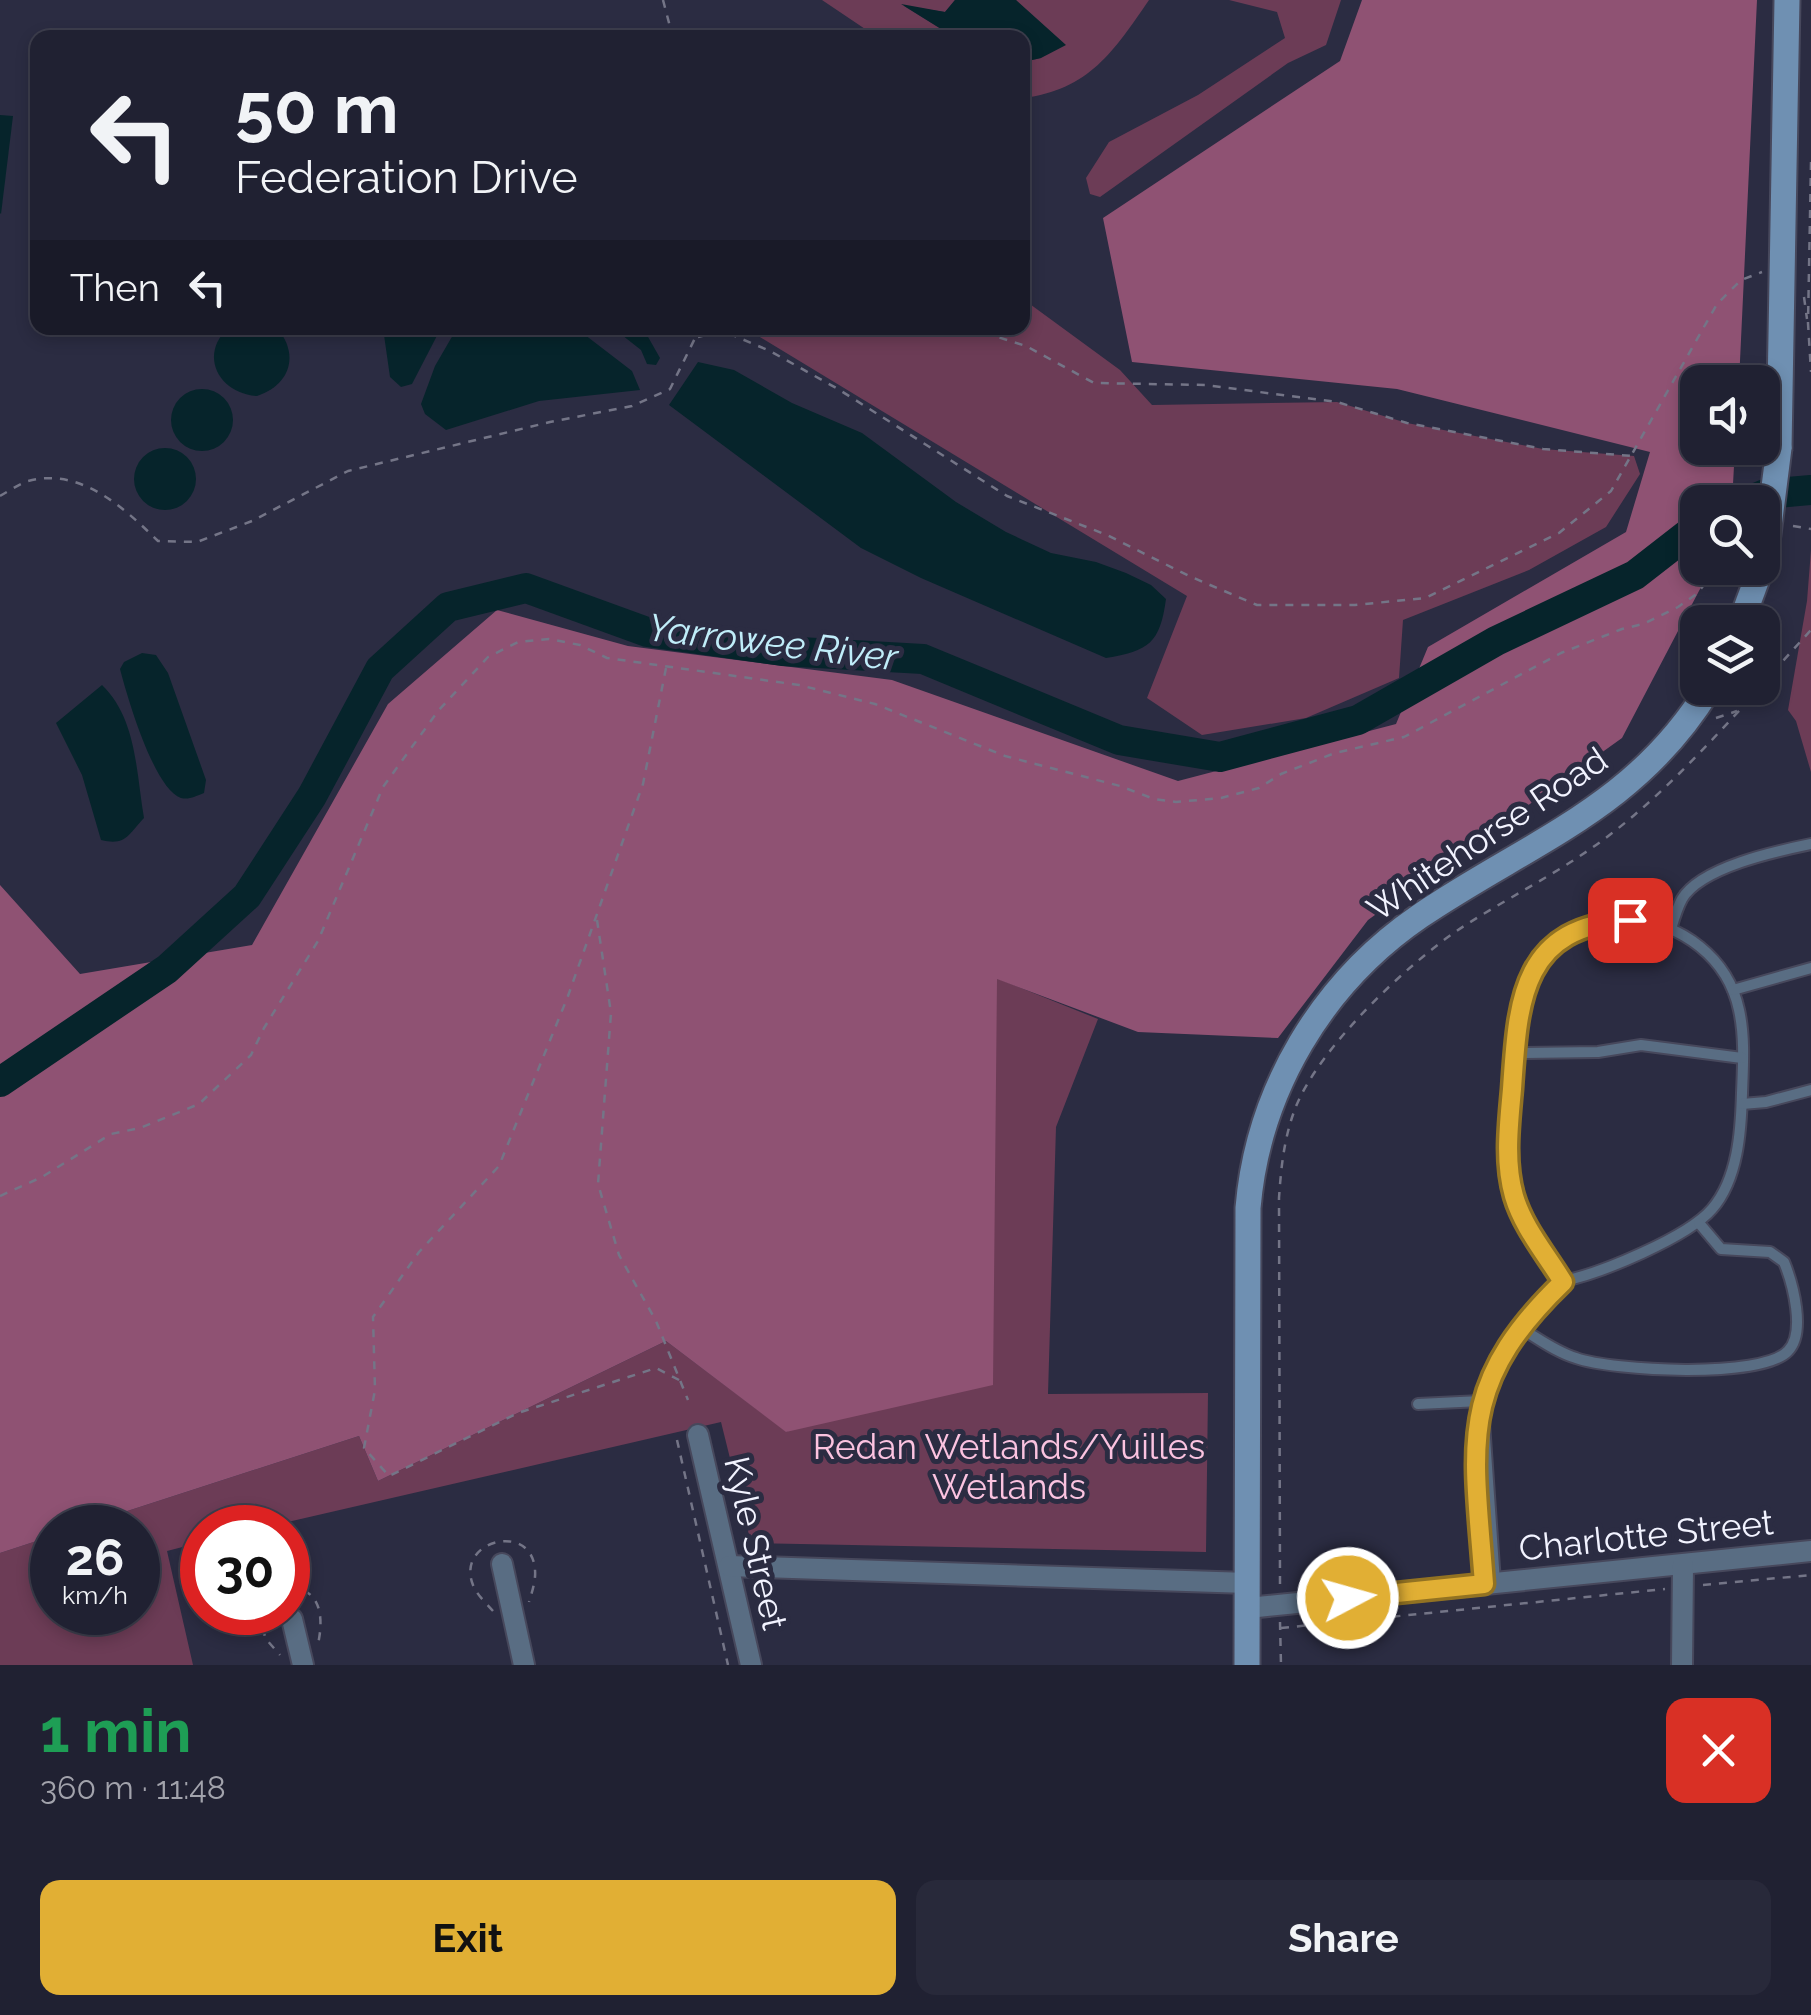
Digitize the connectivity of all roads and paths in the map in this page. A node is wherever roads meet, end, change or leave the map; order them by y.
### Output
1 (663, 0) edge
2 (1787, 0) edge
3 (671, 30) edge
4 (1811, 162) edge
5 (1783, 272) junction
6 (1806, 308) dead end
7 (1808, 331) junction
8 (706, 335) edge
9 (732, 335) edge
10 (991, 335) edge
11 (698, 337) joint
12 (1809, 343) edge
13 (1810, 353) edge
14 (1811, 360) edge
15 (1811, 372) edge
16 (1634, 456) junction
17 (1774, 485) edge
18 (0, 496) edge
19 (1788, 525) dead end
20 (1811, 530) edge
21 (1704, 585) edge
22 (1811, 630) edge
23 (1780, 665) edge
24 (666, 667) junction
25 (1697, 705) edge
26 (1744, 705) edge
27 (1811, 844) edge
28 (596, 919) junction
29 (1671, 928) junction
30 (1811, 968) edge
31 (1733, 990) junction
32 (1514, 1053) junction
33 (1742, 1058) junction
34 (1811, 1090) edge
35 (1742, 1104) junction
36 (0, 1196) edge
37 (1698, 1223) junction
38 (1563, 1282) junction
39 (1522, 1328) junction
40 (681, 1381) junction
41 (688, 1400) dead end
42 (1481, 1400) junction
43 (1418, 1404) dead end
44 (688, 1437) joint
45 (490, 1542) dead end
46 (1811, 1551) edge
47 (502, 1564) dead end
48 (1683, 1565) junction
49 (729, 1566) junction
50 (1811, 1575) edge
51 (1490, 1583) junction
52 (1682, 1587) junction
53 (310, 1596) edge
54 (1248, 1596) junction
55 (1280, 1605) junction
56 (497, 1618) dead end
57 (1280, 1628) junction
58 (265, 1635) edge
59 (296, 1635) edge
60 (302, 1660) edge
61 (524, 1665) edge
62 (728, 1665) edge
63 (751, 1665) edge
64 (1247, 1665) edge
65 (1280, 1665) edge
66 (1682, 1665) edge

1 - 3 path
2 - 5 main road
4 - 7 path
5 - 16 path
5 - 17 main road, bridge
6 - 7 path
7 - 12 path
8 - 11 path
9 - 16 path
10 - 16 path
11 - 18 path
12 - 13 path
13 - 14 path
13 - 15 path
19 - 20 path
21 - 24 path
22 - 23 path
24 - 28 path
24 - 36 path
25 - 54 main road, Whitehorse Road
26 - 55 path
27 - 29 lane
28 - 40 path
28 - 40 path
29 - 31 lane
29 - 32 lane
30 - 31 lane
31 - 33 lane
32 - 33 lane
32 - 38 lane
33 - 35 lane
34 - 35 lane
35 - 37 lane
37 - 38 lane
37 - 39 lane
38 - 39 lane
39 - 42 lane
40 - 41 path
42 - 43 lane
42 - 51 lane
44 - 49 street, Kyle Street
44 - 62 path
45 - 56 path
46 - 48 street, Charlotte Street
47 - 61 street
48 - 51 street, Charlotte Street
48 - 52 street
49 - 54 street, Charlotte Street
49 - 63 street, Kyle Street
50 - 52 path
51 - 55 street, Charlotte Street
52 - 57 path
52 - 66 street
53 - 60 path
54 - 55 street, Charlotte Street
54 - 64 main road, Whitehorse Road
55 - 57 path
57 - 65 path
58 - 60 path
59 - 60 street

